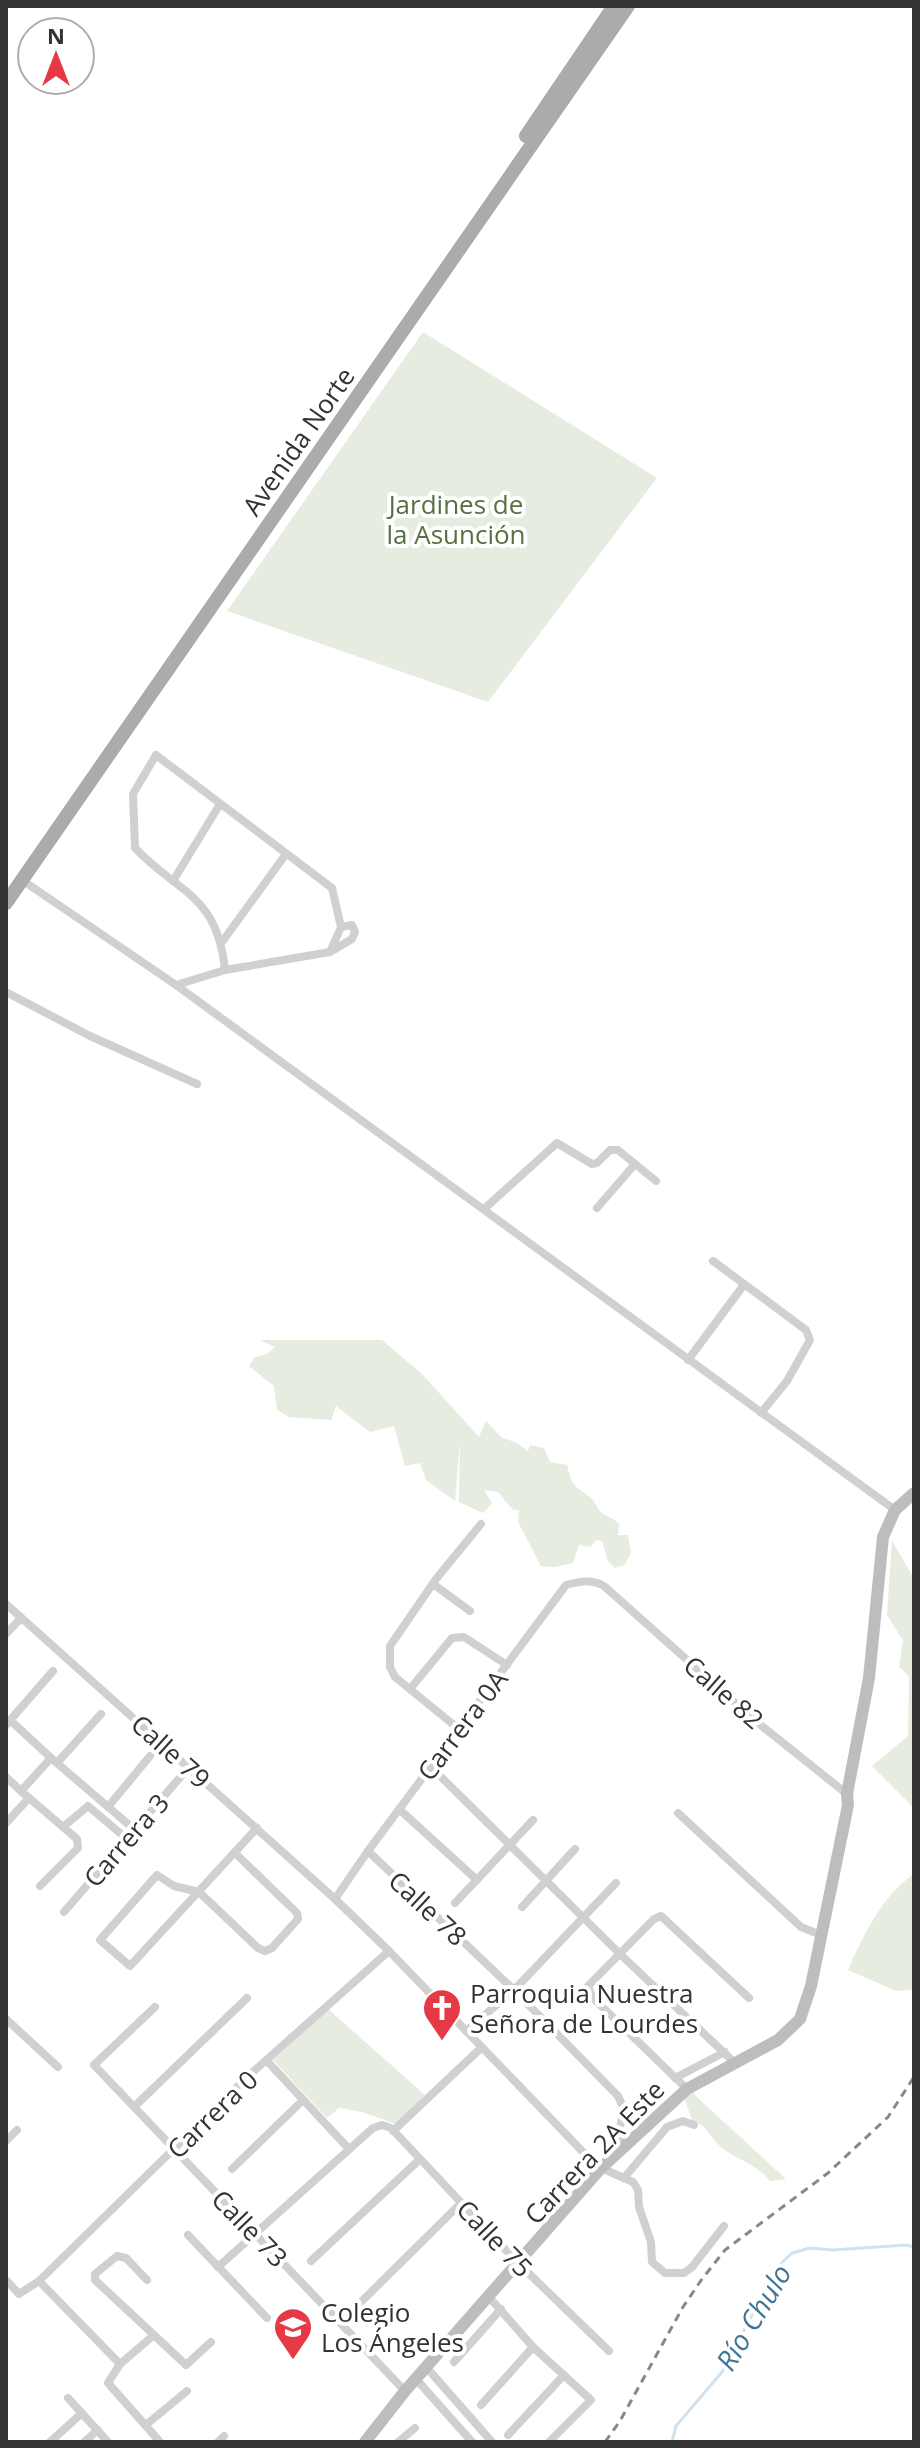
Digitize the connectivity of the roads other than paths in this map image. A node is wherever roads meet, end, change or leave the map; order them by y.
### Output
1 (614, 6) edge
2 (628, 6) edge
3 (220, 804) junction
4 (286, 854) junction
5 (22, 880) junction
6 (173, 881) junction
7 (6, 899) edge
8 (341, 927) junction
9 (222, 942) junction
10 (330, 952) junction
11 (225, 970) junction
12 (176, 985) junction
13 (6, 992) edge
14 (197, 1084) dead end
15 (635, 1164) junction
16 (656, 1181) dead end
17 (597, 1208) dead end
18 (484, 1209) junction
19 (713, 1261) dead end
20 (743, 1286) junction
21 (688, 1360) junction
22 (761, 1413) junction
23 (914, 1493) edge
24 (895, 1510) junction
25 (481, 1524) dead end
26 (433, 1584) junction
27 (604, 1586) joint
28 (6, 1604) edge
29 (470, 1611) dead end
30 (21, 1618) junction
31 (6, 1634) edge
32 (507, 1665) junction
33 (53, 1671) dead end
34 (410, 1689) junction
35 (101, 1714) dead end
36 (8, 1723) edge
37 (460, 1730) junction
38 (150, 1756) dead end
39 (54, 1760) junction
40 (430, 1766) junction
41 (189, 1767) junction
42 (6, 1777) edge
43 (21, 1791) junction
44 (29, 1798) junction
45 (848, 1800) junction
46 (108, 1807) junction
47 (399, 1809) junction
48 (678, 1813) dead end
49 (533, 1820) dead end
50 (6, 1823) edge
51 (63, 1827) junction
52 (257, 1828) junction
53 (135, 1830) junction
54 (127, 1839) junction
55 (511, 1844) junction
56 (575, 1849) dead end
57 (368, 1851) junction
58 (235, 1853) junction
59 (546, 1879) junction
60 (477, 1880) junction
61 (616, 1883) dead end
62 (40, 1886) dead end
63 (199, 1892) junction
64 (335, 1899) junction
65 (455, 1903) dead end
66 (522, 1907) dead end
67 (64, 1912) dead end
68 (582, 1916) junction
69 (821, 1935) junction
70 (389, 1951) junction
71 (620, 1954) junction
72 (514, 1990) junction
73 (247, 1998) dead end
74 (749, 1998) dead end
75 (155, 2007) dead end
76 (6, 2019) edge
77 (466, 2031) junction
78 (482, 2047) junction
79 (725, 2052) junction
80 (267, 2061) junction
81 (737, 2064) junction
82 (58, 2067) dead end
83 (675, 2078) junction
84 (687, 2089) junction
85 (303, 2100) junction
86 (134, 2107) junction
87 (694, 2125) dead end
88 (17, 2130) dead end
89 (393, 2131) junction
90 (6, 2141) edge
91 (349, 2149) junction
92 (623, 2149) junction
93 (175, 2151) junction
94 (419, 2160) junction
95 (601, 2168) junction
96 (232, 2169) dead end
97 (624, 2178) junction
98 (461, 2203) junction
99 (724, 2226) dead end
100 (255, 2233) junction
101 (188, 2235) dead end
102 (311, 2261) dead end
103 (518, 2263) junction
104 (218, 2267) junction
105 (6, 2280) edge
106 (147, 2280) dead end
107 (39, 2281) junction
108 (489, 2297) junction
109 (356, 2307) dead end
110 (501, 2309) junction
111 (267, 2318) dead end
112 (154, 2335) junction
113 (211, 2342) dead end
114 (533, 2347) junction
115 (609, 2351) dead end
116 (454, 2362) dead end
117 (120, 2364) junction
118 (427, 2368) junction
119 (564, 2375) junction
120 (416, 2379) junction
121 (187, 2391) dead end
122 (405, 2391) junction
123 (68, 2398) dead end
124 (481, 2405) dead end
125 (82, 2413) junction
126 (147, 2424) junction
127 (415, 2428) dead end
128 (98, 2430) junction
129 (508, 2435) dead end
130 (50, 2442) edge
131 (84, 2442) edge
132 (108, 2442) edge
133 (160, 2442) edge
134 (365, 2442) edge
135 (398, 2442) edge
136 (472, 2442) edge
137 (492, 2442) edge
138 (549, 2442) edge

1 - 7 main road, Avenida Norte
2 - 5 main road, Avenida Norte
3 - 4 street
3 - 6 street
3 - 6 street
4 - 8 street
4 - 9 street
5 - 7 main road, Avenida Norte
5 - 12 street
6 - 9 street
8 - 10 street
8 - 10 street
9 - 11 street
10 - 11 street
11 - 12 street
12 - 18 street
13 - 14 street
15 - 16 street
15 - 17 street
15 - 18 street
18 - 21 street
19 - 20 street
20 - 21 street
20 - 22 street
21 - 22 street
22 - 24 street
23 - 24 street
24 - 45 street, Carrera 2A Este
25 - 26 street
26 - 29 street
26 - 34 street
27 - 32 street, Carrera 0A
27 - 45 street, Calle 82
28 - 30 street, Calle 79
30 - 31 street
30 - 41 street, Calle 79
32 - 34 street
32 - 37 street, Carrera 0A
33 - 36 street
34 - 37 street
35 - 39 street
36 - 39 street
37 - 40 street, Carrera 0A
38 - 46 street
39 - 43 street
39 - 46 street
40 - 47 street, Carrera 0A
40 - 55 street
41 - 52 street, Calle 79
41 - 53 street, Carrera 3
42 - 43 street
43 - 44 street
44 - 50 street
44 - 51 street
45 - 69 street, Carrera 2A Este
46 - 53 street
47 - 57 street, Carrera 0A
47 - 60 street
48 - 69 street
49 - 55 street
51 - 54 street
51 - 62 street
52 - 58 street
52 - 64 street, Calle 79
53 - 54 street, Carrera 3
54 - 67 street, Carrera 3
55 - 59 street
55 - 60 street
56 - 59 street
57 - 64 street, Carrera 0A
57 - 72 street, Calle 78
58 - 63 street
58 - 63 street
59 - 66 street
59 - 68 street
60 - 65 street
61 - 68 street
63 - 63 street
64 - 70 street
68 - 71 street
68 - 72 street
69 - 81 street, Carrera 2A Este
70 - 77 street
70 - 80 street, Carrera 0
71 - 74 street
71 - 79 street
71 - 83 street
72 - 77 street
72 - 92 street, Calle 78
73 - 86 street
75 - 86 street, Calle 73
76 - 82 street
77 - 78 street
78 - 89 street
78 - 95 street
79 - 81 street
79 - 83 street
80 - 85 street
80 - 93 street, Carrera 0
81 - 84 street, Carrera 2A Este
83 - 84 street
84 - 92 street, Carrera 2A Este
85 - 91 street
85 - 96 street
86 - 93 street, Calle 73
87 - 97 street
88 - 90 street
89 - 91 street, Calle 75
89 - 94 street, Calle 75
91 - 100 street
92 - 95 street, Carrera 2A Este
93 - 100 street, Calle 73
93 - 107 street, Carrera 0
94 - 98 street, Calle 75
94 - 102 street
95 - 97 street
95 - 103 street, Carrera 2A Este
97 - 99 street
98 - 103 street, Calle 75
98 - 109 street
100 - 104 street
100 - 122 street, Calle 73
101 - 104 street
103 - 108 street, Carrera 2A Este
103 - 115 street, Calle 75
104 - 111 street
105 - 107 street, Carrera 0
106 - 112 street
107 - 117 street
108 - 110 street
108 - 118 street, Carrera 2A Este
110 - 114 street
110 - 116 street
112 - 113 street
112 - 117 street
114 - 119 street
114 - 124 street
117 - 126 street
118 - 120 street, Carrera 2A Este
118 - 137 street
119 - 129 street
119 - 138 street
120 - 122 street, Carrera 2A Este
120 - 136 street
121 - 126 street
122 - 134 street, Carrera 2A Este
123 - 125 street
125 - 128 street
125 - 130 street
126 - 133 street
127 - 135 street
128 - 131 street
128 - 132 street

